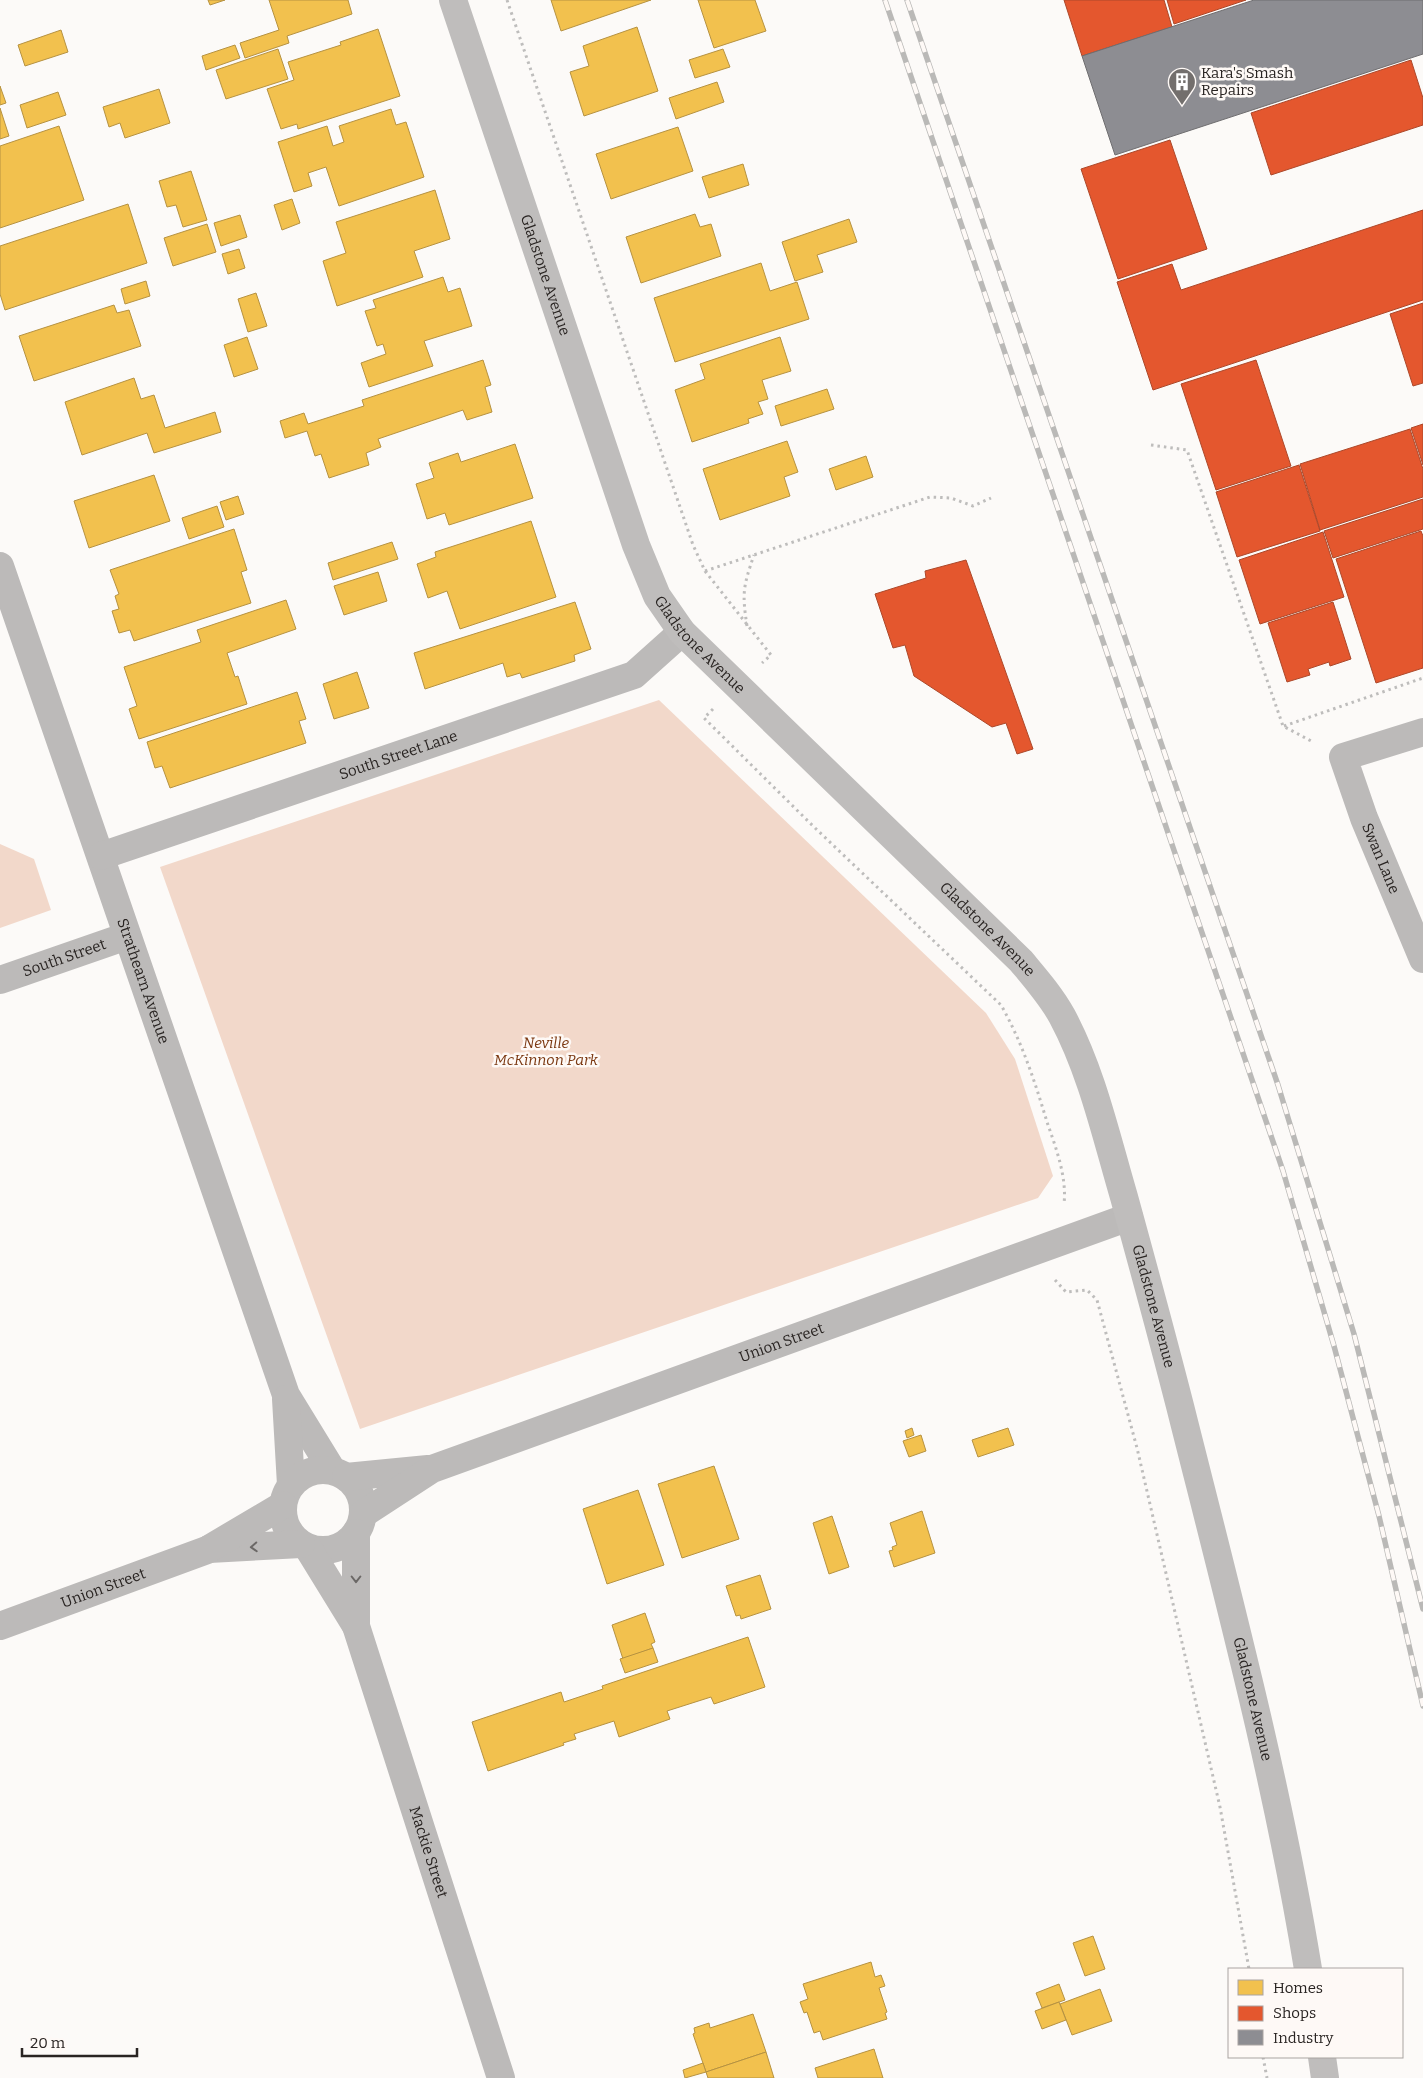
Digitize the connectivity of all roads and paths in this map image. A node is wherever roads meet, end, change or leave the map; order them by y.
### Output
1 (453, 0) edge
2 (507, 0) edge
3 (1151, 444) dead end
4 (991, 498) dead end
5 (754, 555) junction
6 (0, 566) edge
7 (705, 572) junction
8 (747, 627) junction
9 (682, 632) junction
10 (760, 666) dead end
11 (1423, 678) edge
12 (704, 718) dead end
13 (1283, 726) junction
14 (1423, 732) edge
15 (1343, 757) junction
16 (102, 856) junction
17 (127, 936) junction
18 (1423, 959) edge
19 (0, 980) edge
20 (1065, 1198) dead end
21 (1129, 1217) junction
22 (1054, 1282) dead end
23 (286, 1395) junction
24 (432, 1469) junction
25 (339, 1474) junction
26 (287, 1495) junction
27 (360, 1523) junction
28 (305, 1546) junction
29 (207, 1550) junction
30 (0, 1626) edge
31 (356, 1626) junction
32 (1249, 1968) edge
33 (1308, 1968) edge
34 (1263, 2058) edge
35 (1322, 2058) edge
36 (501, 2078) edge
37 (1266, 2078) edge
38 (1325, 2078) edge

1 - 9 main road, Gladstone Avenue
2 - 7 path
3 - 13 path
4 - 5 path
5 - 7 path
5 - 8 path
6 - 16 street, Strathearn Avenue
7 - 8 path
8 - 10 path
9 - 16 street, South Street Lane
9 - 21 main road, Gladstone Avenue
11 - 13 path
12 - 20 path
13 - 15 path
14 - 15 street
15 - 18 street, Swan Lane
16 - 17 street, Strathearn Avenue
17 - 19 street, South Street
17 - 23 street, Strathearn Avenue
21 - 24 street, Union Street
21 - 33 main road, Gladstone Avenue
22 - 32 path
23 - 25 street, Strathearn Avenue
23 - 26 street, Strathearn Avenue
24 - 25 street, Union Street
24 - 27 street, Union Street
25 - 26 street
25 - 27 street
26 - 28 street
26 - 29 street, Union Street
27 - 28 street
27 -> 31 street
28 -> 29 street, Union Street
28 - 31 street
29 - 30 street, Union Street
31 - 36 street, Mackie Street
34 - 37 path
35 - 38 main road

